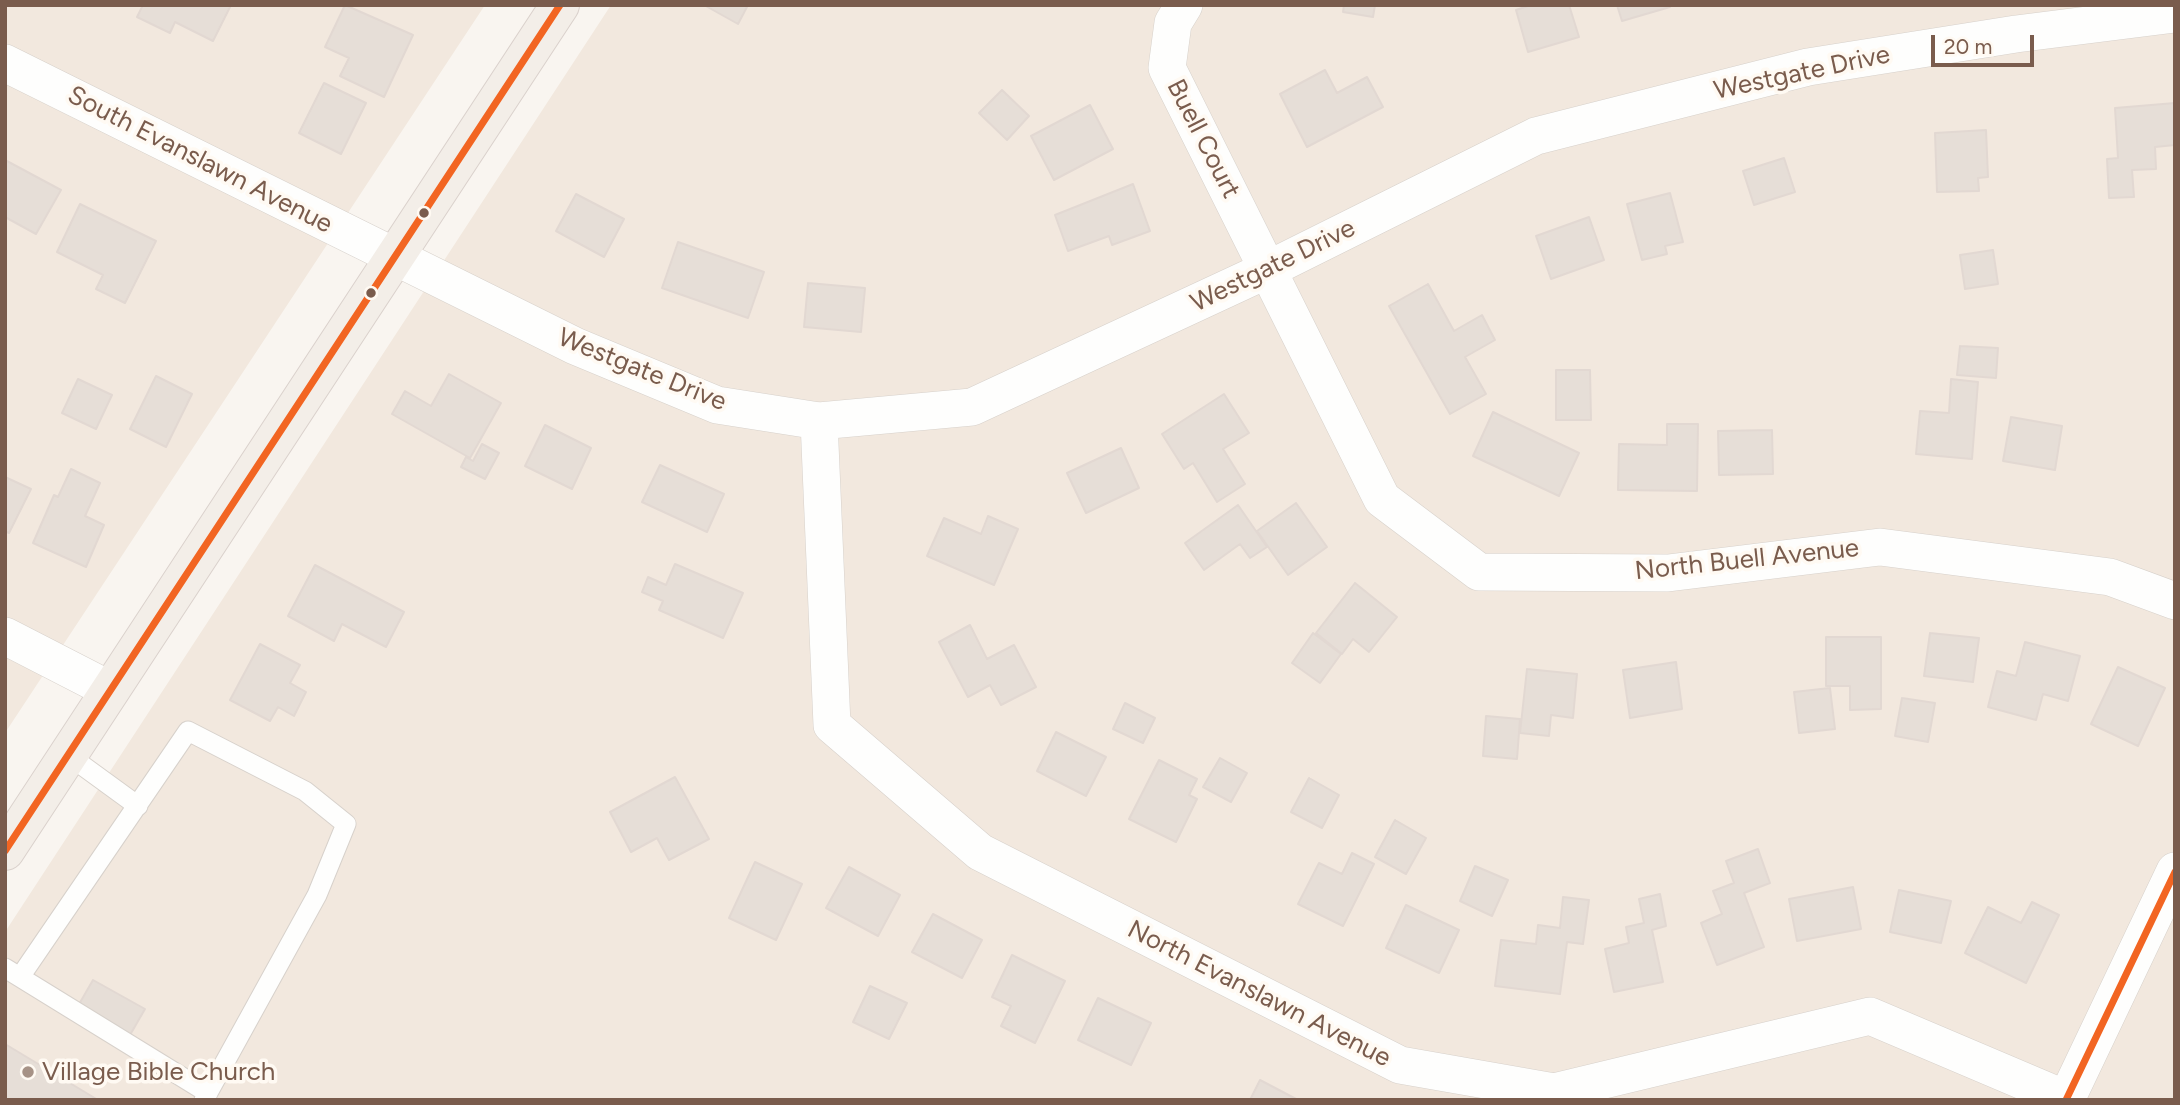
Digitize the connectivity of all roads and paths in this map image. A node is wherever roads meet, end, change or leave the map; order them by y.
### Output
1 (560, 5) edge
2 (1184, 5) edge
3 (2175, 14) edge
4 (2014, 20) edge
5 (5, 63) edge
6 (394, 258) junction
7 (1269, 269) junction
8 (819, 421) junction
9 (2175, 601) edge
10 (5, 636) edge
11 (110, 690) junction
12 (68, 755) junction
13 (138, 806) junction
14 (5, 851) edge
15 (2175, 871) edge
16 (13, 972) edge
17 (206, 1097) edge
18 (2067, 1100) edge

1 - 6 main road
2 - 7 street, Buell Court
3 - 4 street, Westgate Drive
4 - 7 street, Westgate Drive
5 - 6 street, South Evanslawn Avenue
6 - 8 street, Westgate Drive
6 - 11 main road
7 - 8 street, Westgate Drive
7 - 9 street, North Buell Avenue
8 - 18 street, North Evanslawn Avenue
10 - 11 street
11 - 12 main road
12 - 13 lane
12 - 14 main road
13 - 16 lane
13 - 17 lane
15 - 18 street
16 - 17 lane

